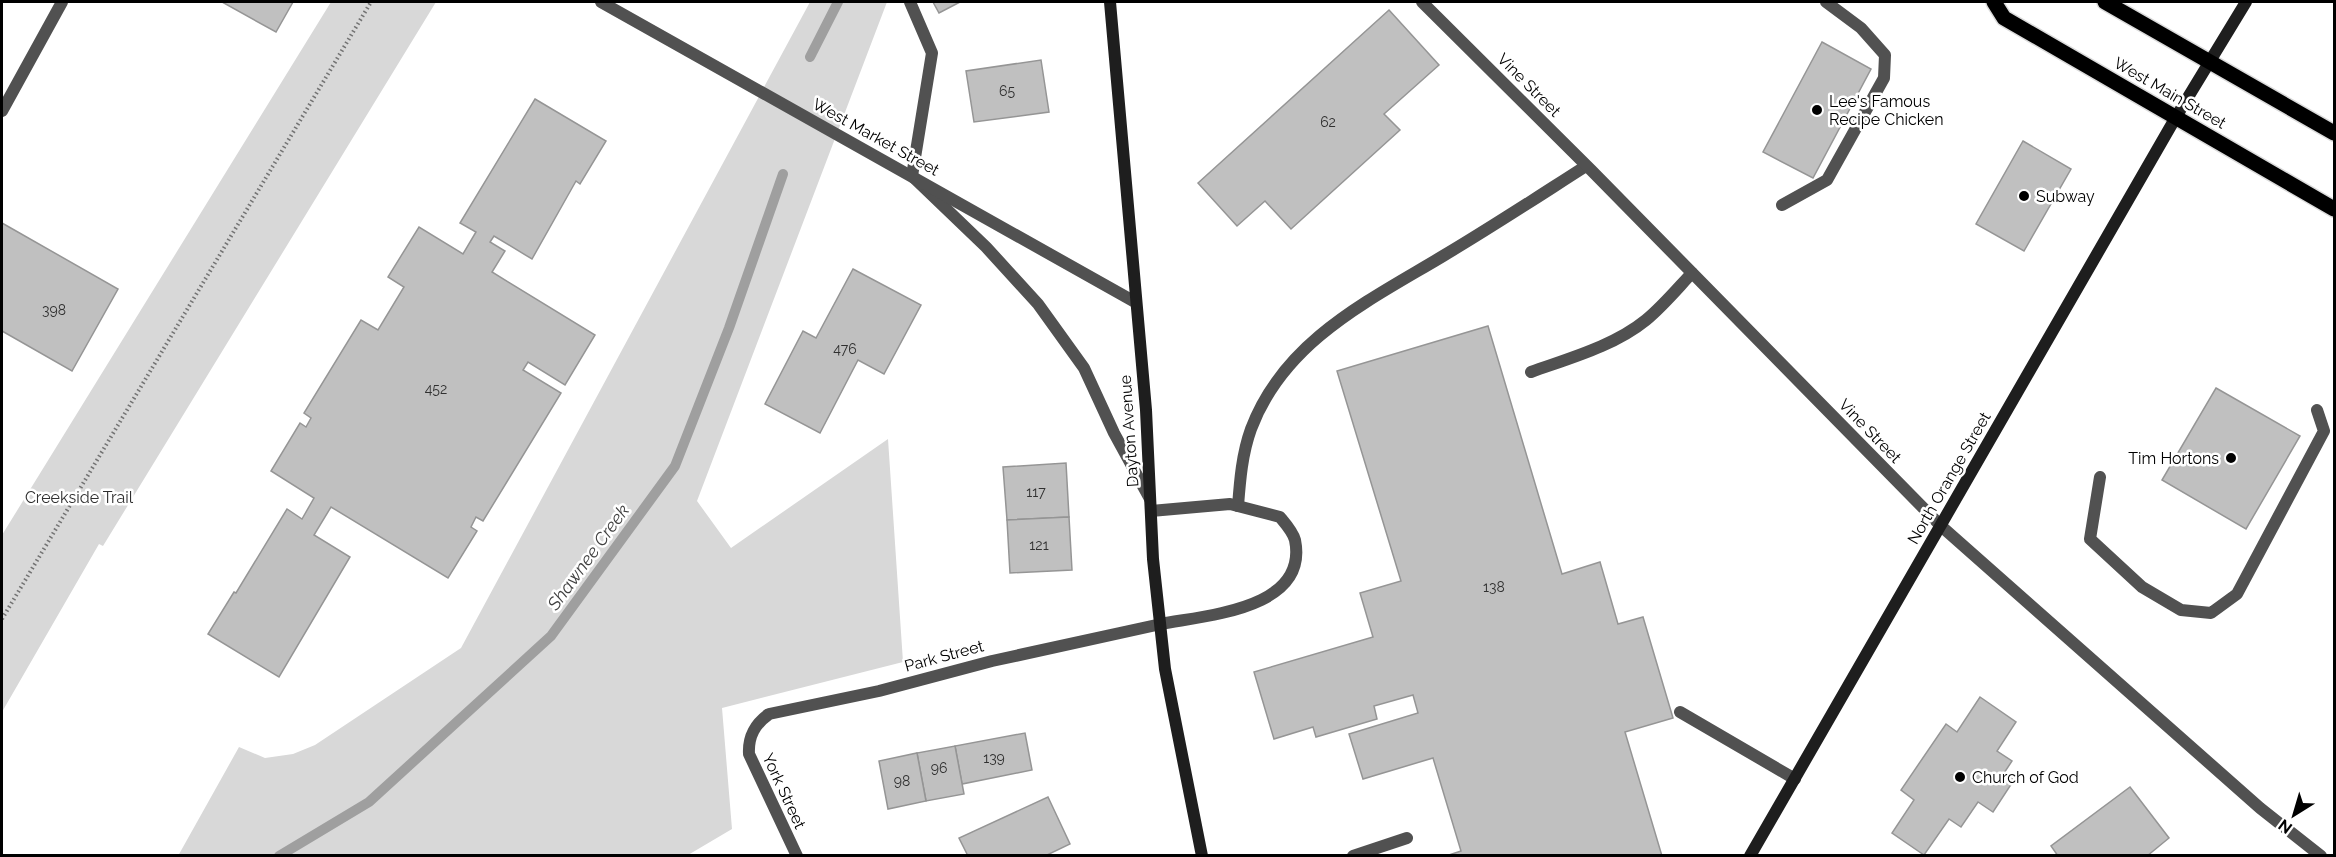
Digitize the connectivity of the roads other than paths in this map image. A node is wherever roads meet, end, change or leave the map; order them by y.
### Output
1 (62, 2) edge
2 (601, 2) edge
3 (910, 2) edge
4 (1110, 2) edge
5 (1422, 2) edge
6 (1826, 2) edge
7 (1994, 2) edge
8 (2105, 2) edge
9 (2246, 2) edge
10 (2210, 61) junction
11 (2, 111) edge
12 (2176, 117) junction
13 (2334, 133) edge
14 (1586, 166) junction
15 (912, 176) junction
16 (1782, 205) dead end
17 (2334, 209) edge
18 (1692, 273) junction
19 (1135, 302) junction
20 (1531, 372) dead end
21 (2318, 410) dead end
22 (2100, 477) dead end
23 (1150, 505) junction
24 (1238, 506) junction
25 (1941, 526) junction
26 (1161, 624) junction
27 (1680, 712) dead end
28 (748, 739) joint
29 (1795, 779) junction
30 (1407, 838) dead end
31 (797, 855) edge
32 (1202, 855) edge
33 (1353, 855) edge
34 (1750, 855) edge
35 (2321, 855) edge

1 - 11 street
2 - 15 street, West Market Street
3 - 15 street
4 - 19 street, Dayton Avenue
5 - 14 street, Vine Street
6 - 16 street
7 - 12 main road, West Main Street
8 - 10 main road
9 - 10 street, North Orange Street
10 - 12 street, North Orange Street
10 - 13 main road
12 - 17 main road, West Main Street
12 - 25 street, North Orange Street
14 - 18 street, Vine Street
14 - 24 street
15 - 19 street, West Market Street
15 - 23 street
18 - 20 street
18 - 25 street, Vine Street
19 - 23 street, Dayton Avenue
21 - 22 street
23 - 24 street, Park Street
23 - 26 street, Dayton Avenue
24 - 26 street, Park Street
25 - 29 street, North Orange Street
25 - 35 street, Vine Street
26 - 28 street, Park Street
26 - 32 street, Dayton Avenue
27 - 29 street
28 - 31 street, York Street
29 - 34 street, North Orange Street
30 - 33 street

